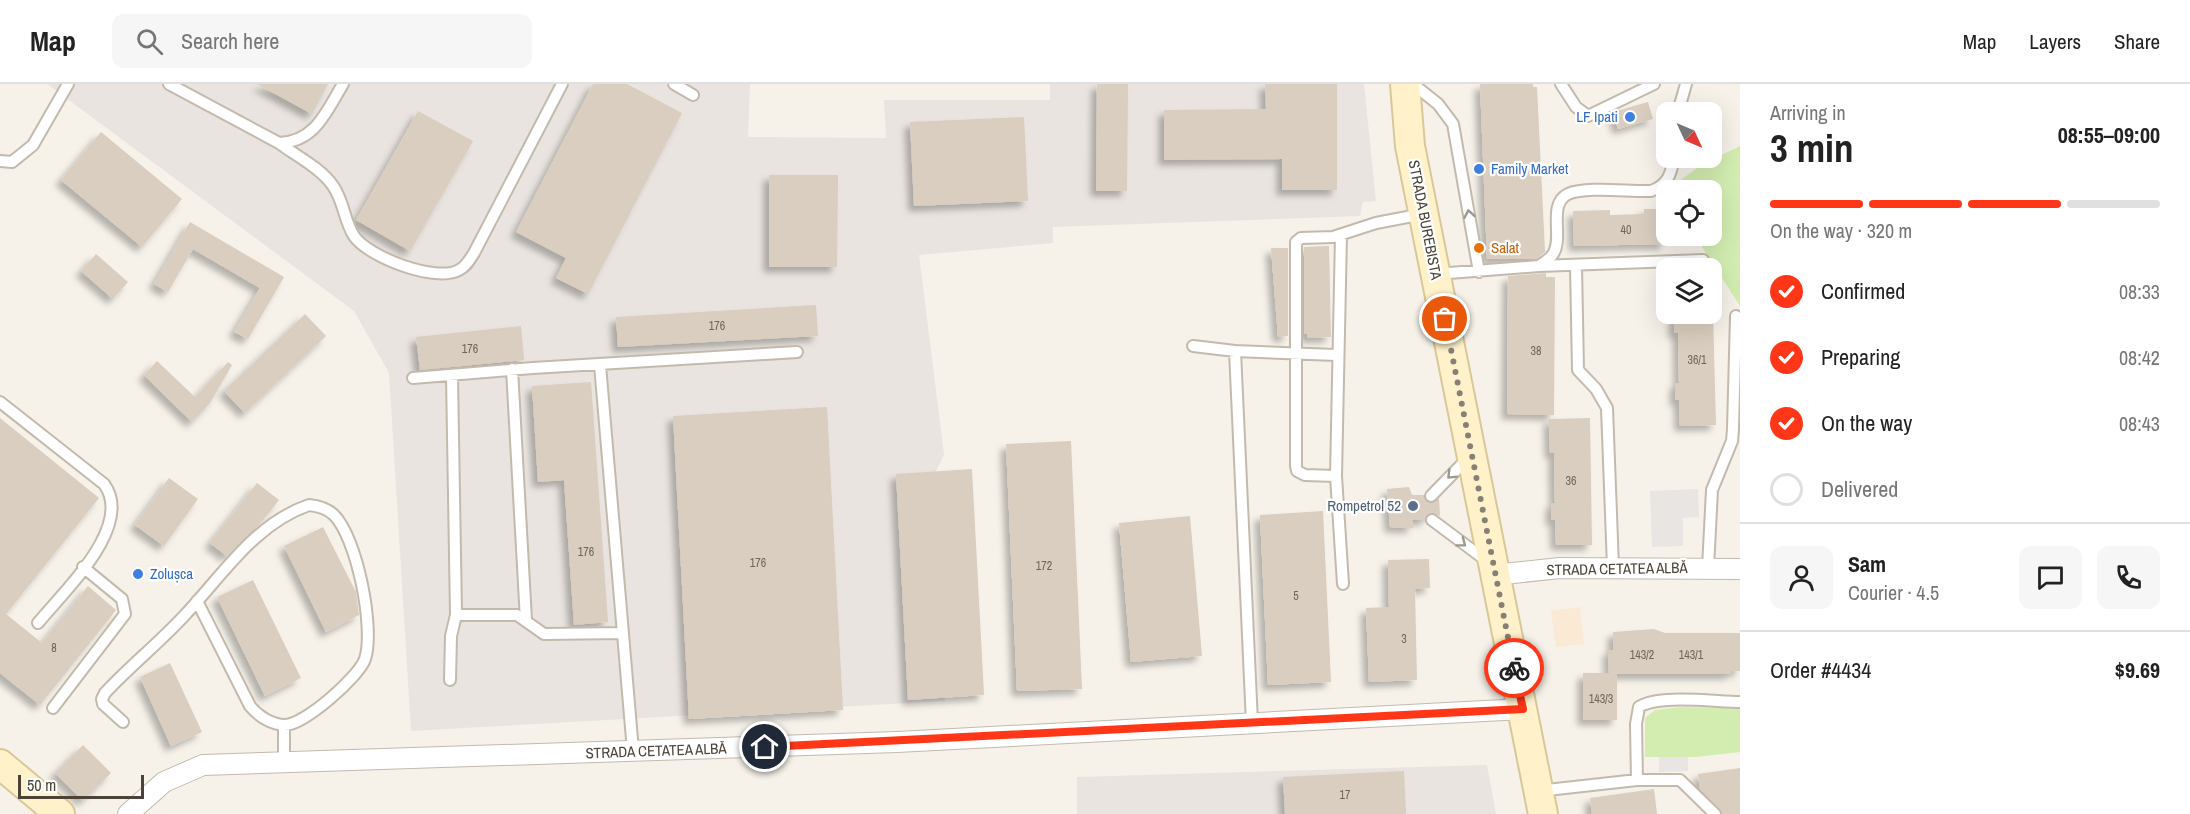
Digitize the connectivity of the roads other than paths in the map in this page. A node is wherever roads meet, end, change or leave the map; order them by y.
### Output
1 (68, 84) edge
2 (169, 84) edge
3 (343, 84) edge
4 (562, 84) edge
5 (674, 84) edge
6 (1405, 84) edge
7 (1413, 84) edge
8 (1561, 84) edge
9 (1654, 84) edge
10 (1686, 84) edge
11 (693, 95) dead end
12 (1681, 102) edge
13 (279, 143) junction
14 (0, 161) edge
15 (1672, 168) edge
16 (1424, 214) junction
17 (1341, 235) junction
18 (1656, 262) edge
19 (1539, 266) junction
20 (1576, 266) junction
21 (1479, 272) junction
22 (1436, 274) junction
23 (1736, 316) dead end
24 (1193, 346) dead end
25 (1235, 351) junction
26 (797, 352) dead end
27 (1294, 353) junction
28 (1336, 355) junction
29 (600, 365) junction
30 (512, 369) junction
31 (452, 375) junction
32 (413, 378) dead end
33 (0, 402) edge
34 (1472, 454) junction
35 (1336, 476) junction
36 (1431, 496) dead end
37 (1432, 520) dead end
38 (83, 567) junction
39 (1612, 567) junction
40 (1708, 568) junction
41 (1740, 569) edge
42 (1494, 570) junction
43 (1343, 584) dead end
44 (197, 601) junction
45 (456, 615) junction
46 (526, 620) junction
47 (38, 623) dead end
48 (623, 633) junction
49 (450, 680) dead end
50 (1740, 702) edge
51 (52, 708) dead end
52 (1523, 709) junction
53 (123, 722) dead end
54 (1252, 723) junction
55 (284, 725) junction
56 (633, 751) junction
57 (284, 762) junction
58 (0, 764) edge
59 (1637, 780) junction
60 (1540, 802) edge
61 (60, 814) edge
62 (128, 814) edge
63 (1715, 814) edge

1 - 14 lane
2 - 13 lane
3 - 13 lane
4 - 13 lane
5 - 11 lane
6 - 16 main road, STRADA BUREBISTA
21 -> 7 lane
8 - 9 lane
10 - 12 lane
15 - 19 lane
16 - 17 lane
16 - 22 main road, STRADA BUREBISTA
17 - 27 lane
17 - 28 lane
18 - 20 lane
19 - 20 lane
19 - 21 lane
20 - 39 lane
21 - 22 lane
22 - 34 main road, STRADA BUREBISTA
23 - 40 lane
24 - 25 lane
25 - 27 lane
25 - 54 lane
26 - 29 lane
27 - 28 lane
27 - 35 lane
28 - 35 lane
29 - 30 lane
29 - 48 lane
30 - 31 lane
30 - 46 lane
31 - 32 lane
31 - 45 lane
33 - 38 lane
34 -> 36 lane
34 - 42 main road, STRADA BUREBISTA
35 - 43 lane
37 -> 42 lane
38 - 47 lane
38 - 51 lane
39 - 40 street, STRADA CETATEA ALBĂ
39 - 42 street, STRADA CETATEA ALBĂ
40 - 41 street, STRADA CETATEA ALBĂ
42 - 52 main road, STRADA BUREBISTA
44 - 53 lane
44 - 55 lane
44 - 55 lane
45 - 46 lane
45 - 49 lane
46 - 48 lane
48 - 56 lane
50 - 59 lane
52 - 54 street, STRADA CETATEA ALBĂ
52 - 60 main road, STRADA BUREBISTA
54 - 56 street, STRADA CETATEA ALBĂ
55 - 57 lane
56 - 57 street, STRADA CETATEA ALBĂ
57 - 62 street, STRADA CETATEA ALBĂ
58 - 61 main road
59 - 60 lane
59 - 63 lane

